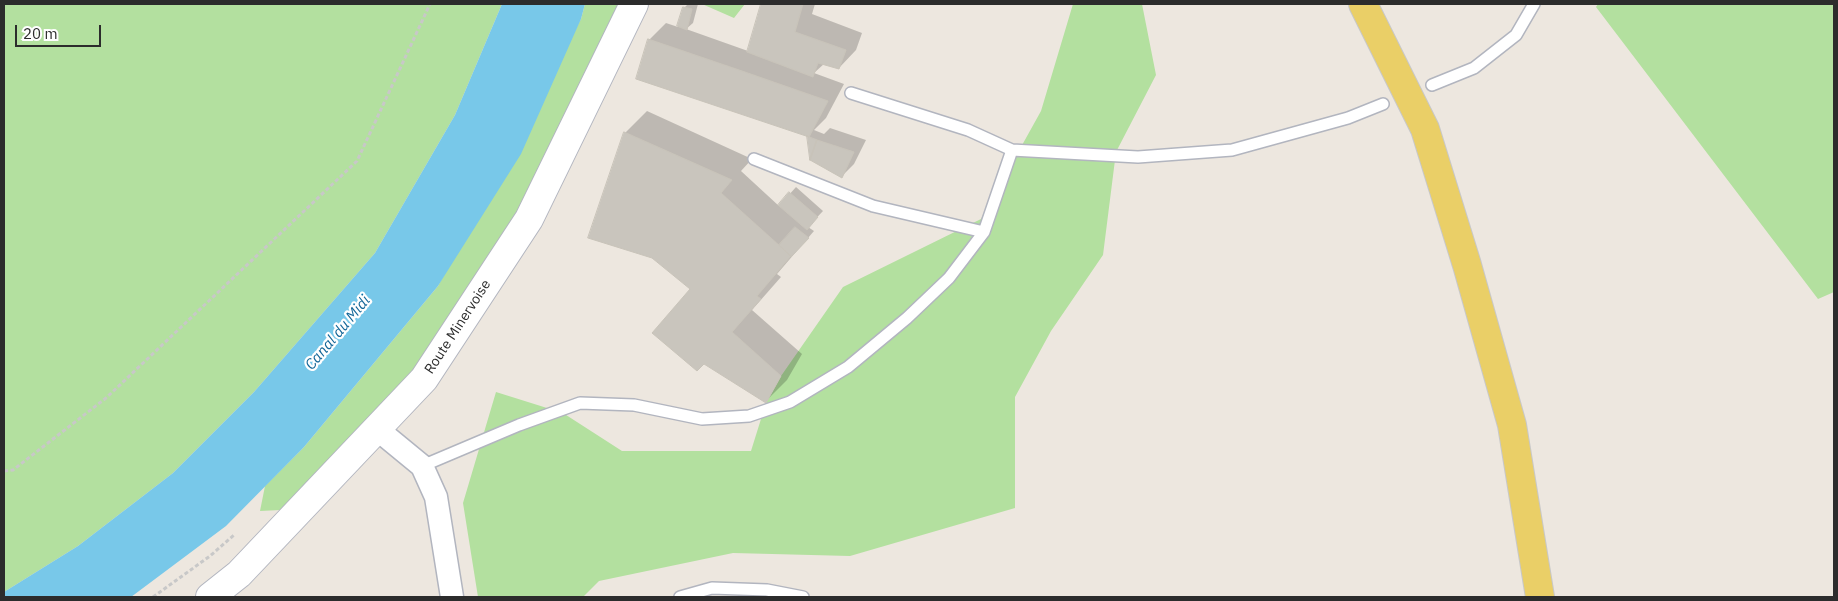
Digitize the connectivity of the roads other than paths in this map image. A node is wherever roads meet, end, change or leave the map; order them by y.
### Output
1 (634, 4) edge
2 (1363, 4) edge
3 (1534, 4) edge
4 (1432, 85) dead end
5 (851, 93) dead end
6 (1383, 104) dead end
7 (1012, 150) junction
8 (754, 158) dead end
9 (984, 232) junction
10 (377, 429) junction
11 (422, 466) junction
12 (210, 597) edge
13 (452, 597) edge
14 (680, 597) edge
15 (804, 597) edge
16 (1540, 597) edge

1 - 10 main road, Route Minervoise
2 - 16 main road
3 - 4 lane
5 - 7 lane
6 - 7 lane
7 - 9 lane
8 - 9 lane
9 - 11 lane
10 - 11 street
10 - 12 main road, Route Minervoise
11 - 13 street
14 - 15 lane

